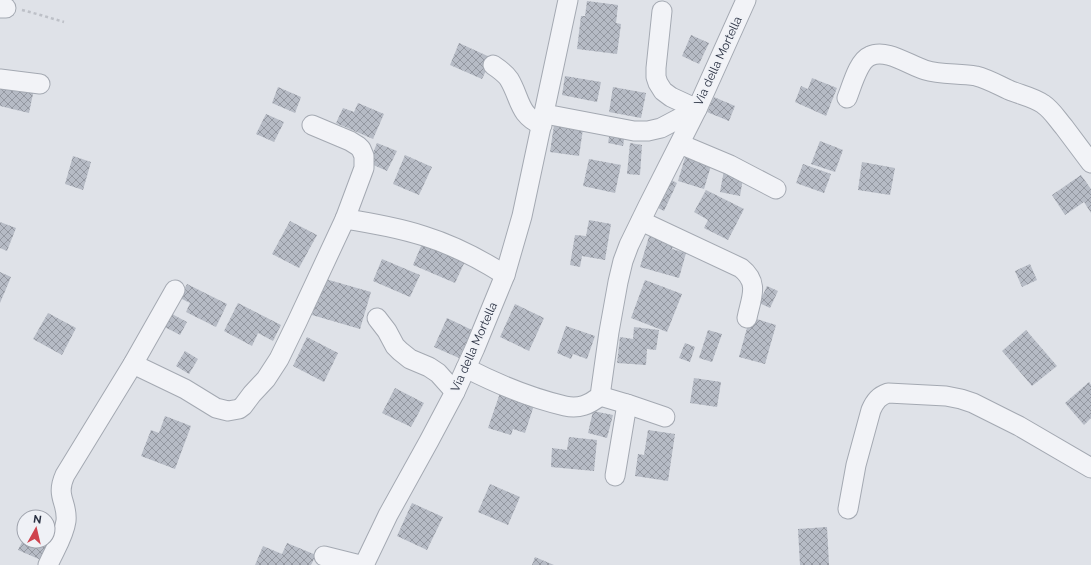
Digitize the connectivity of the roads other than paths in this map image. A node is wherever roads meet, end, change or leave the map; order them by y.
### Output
1 (568, 0) edge
2 (746, 0) edge
3 (662, 11) dead end
4 (492, 65) dead end
5 (0, 79) edge
6 (40, 84) dead end
7 (848, 98) dead end
8 (697, 109) junction
9 (543, 120) junction
10 (312, 125) dead end
11 (680, 144) junction
12 (1091, 163) edge
13 (776, 189) dead end
14 (346, 219) junction
15 (641, 221) junction
16 (505, 275) junction
17 (175, 290) dead end
18 (377, 318) dead end
19 (747, 318) dead end
20 (133, 364) junction
21 (466, 368) junction
22 (454, 392) junction
23 (600, 396) junction
24 (627, 404) junction
25 (665, 417) dead end
26 (1091, 468) edge
27 (615, 476) dead end
28 (848, 509) dead end
29 (324, 556) dead end
30 (48, 565) edge
31 (360, 565) edge
32 (364, 565) edge

1 - 9 street, Via della Mortella
2 - 8 street, Via della Mortella
3 - 8 street
4 - 9 street
5 - 6 street
7 - 12 street
8 - 9 street, Via della Mortella
8 - 11 street
9 - 16 street, Via della Mortella
10 - 14 street
11 - 13 street
11 - 15 street
14 - 16 street
14 - 20 street
15 - 19 street
15 - 23 street
16 - 21 street, Via della Mortella
17 - 20 street
18 - 22 street
20 - 30 street
21 - 22 street, Via della Mortella
21 - 23 street
22 - 32 street, Via della Mortella
23 - 24 street
24 - 25 street
24 - 27 street
26 - 28 street
29 - 31 street

